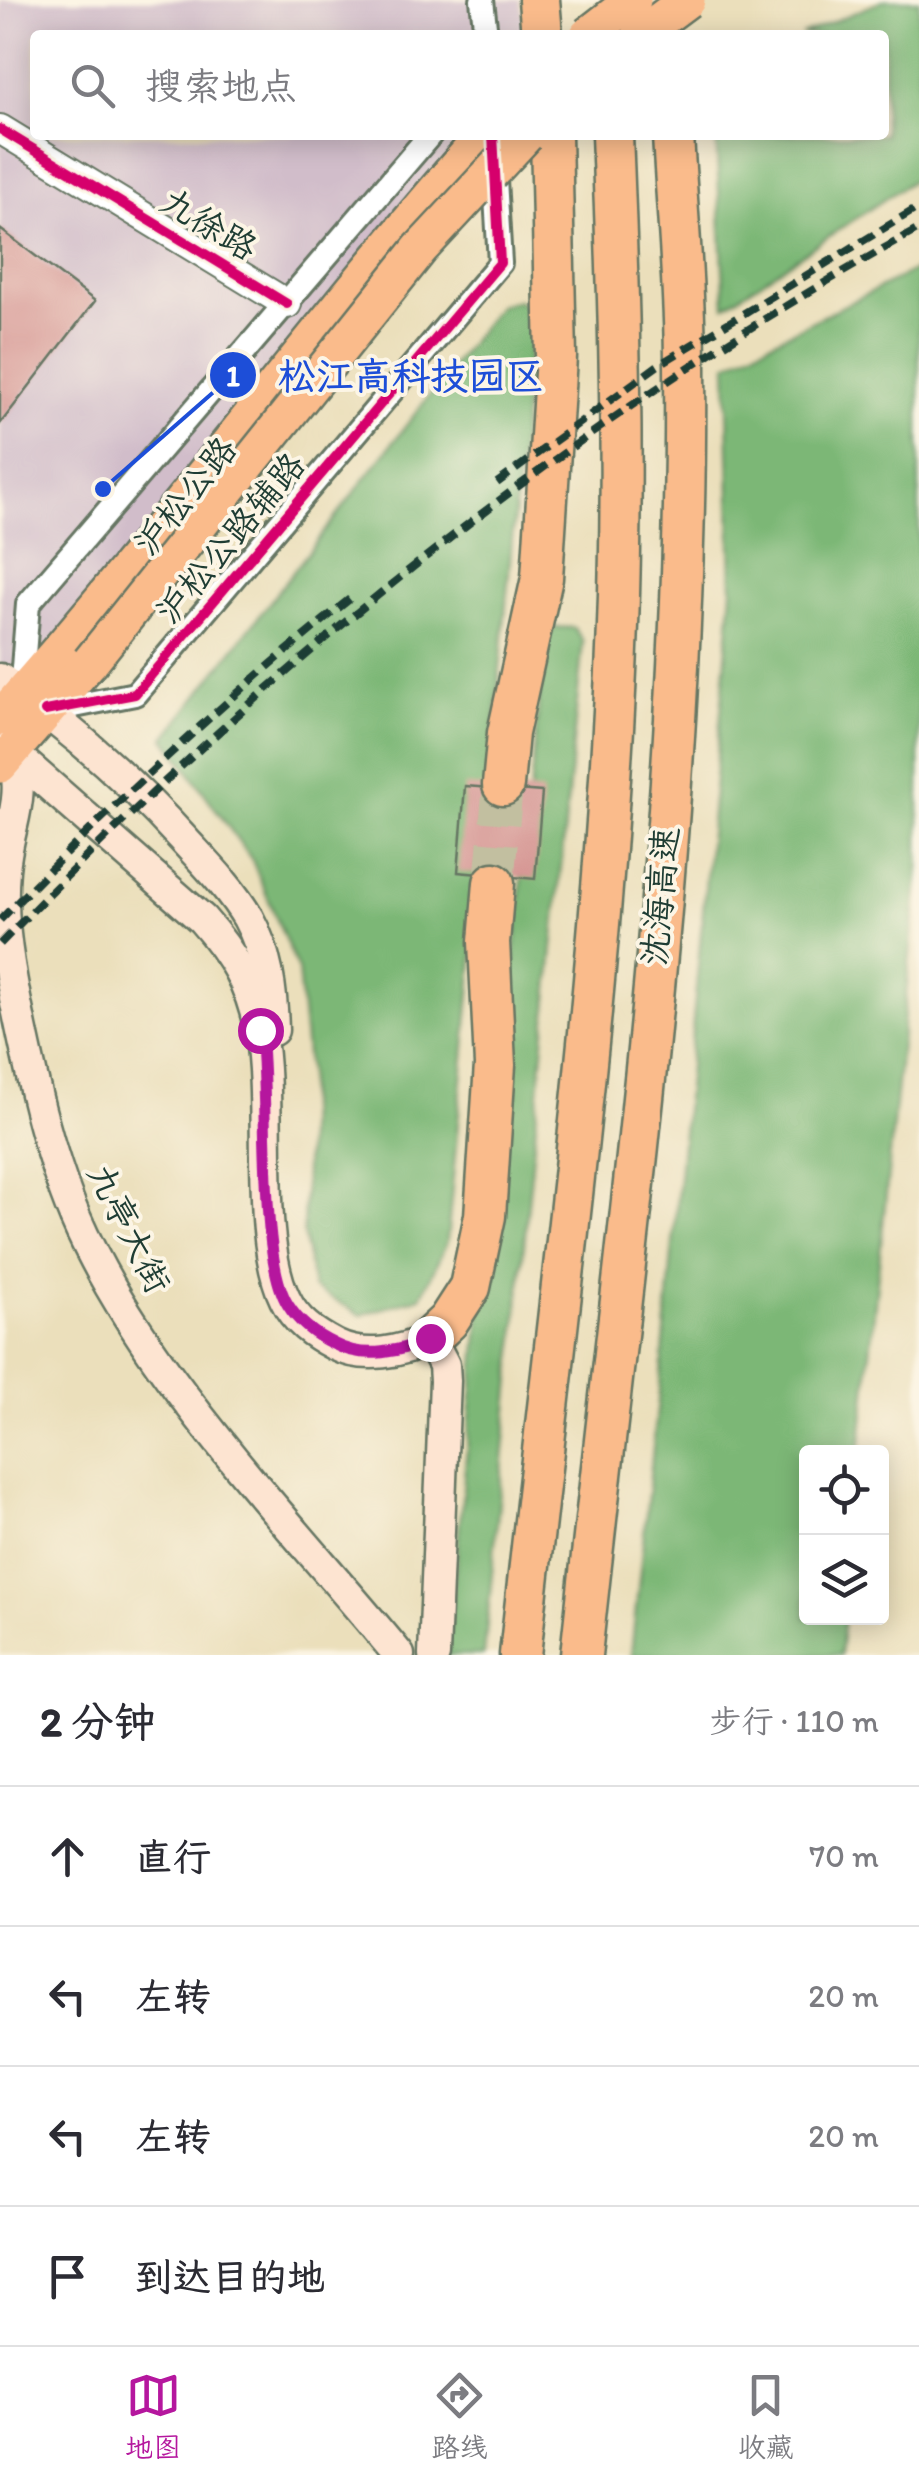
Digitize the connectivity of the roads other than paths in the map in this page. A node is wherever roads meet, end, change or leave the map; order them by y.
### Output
1 (482, 0) edge
2 (539, 0) edge
3 (600, 0) edge
4 (633, 0) edge
5 (660, 0) edge
6 (688, 0) edge
7 (485, 30) edge
8 (542, 30) edge
9 (594, 30) edge
10 (603, 30) edge
11 (647, 30) edge
12 (663, 30) edge
13 (0, 130) edge
14 (426, 140) edge
15 (480, 140) edge
16 (492, 140) edge
17 (521, 140) edge
18 (551, 140) edge
19 (612, 140) edge
20 (673, 140) edge
21 (287, 304) junction
22 (77, 654) junction
23 (17, 700) edge
24 (4, 753) edge
25 (503, 785) tunnel mouth
26 (494, 883) tunnel mouth
27 (266, 1079) junction
28 (430, 1338) junction
29 (399, 1655) edge
30 (434, 1655) edge
31 (520, 1655) edge
32 (581, 1655) edge

1 - 7 street
2 - 8 highway
3 - 10 highway
4 - 9 main road, bridge
5 - 12 highway
6 - 11 main road, bridge
13 - 21 street, 九徐路
14 - 21 street
15 - 22 main road, 沪松公路
16 - 23 street, 沪松公路辅路
17 - 22 main road, 沪松公路, bridge
18 - 25 highway
19 - 31 highway, 沈海高速
20 - 32 highway, 沈海高速
21 - 23 street
22 - 23 main road, 沪松公路
23 - 24 main road, 沪松公路
23 - 27 main road
24 - 27 main road
24 - 29 main road, 九亭大街
26 - 28 highway
27 - 28 main road
28 - 30 main road

